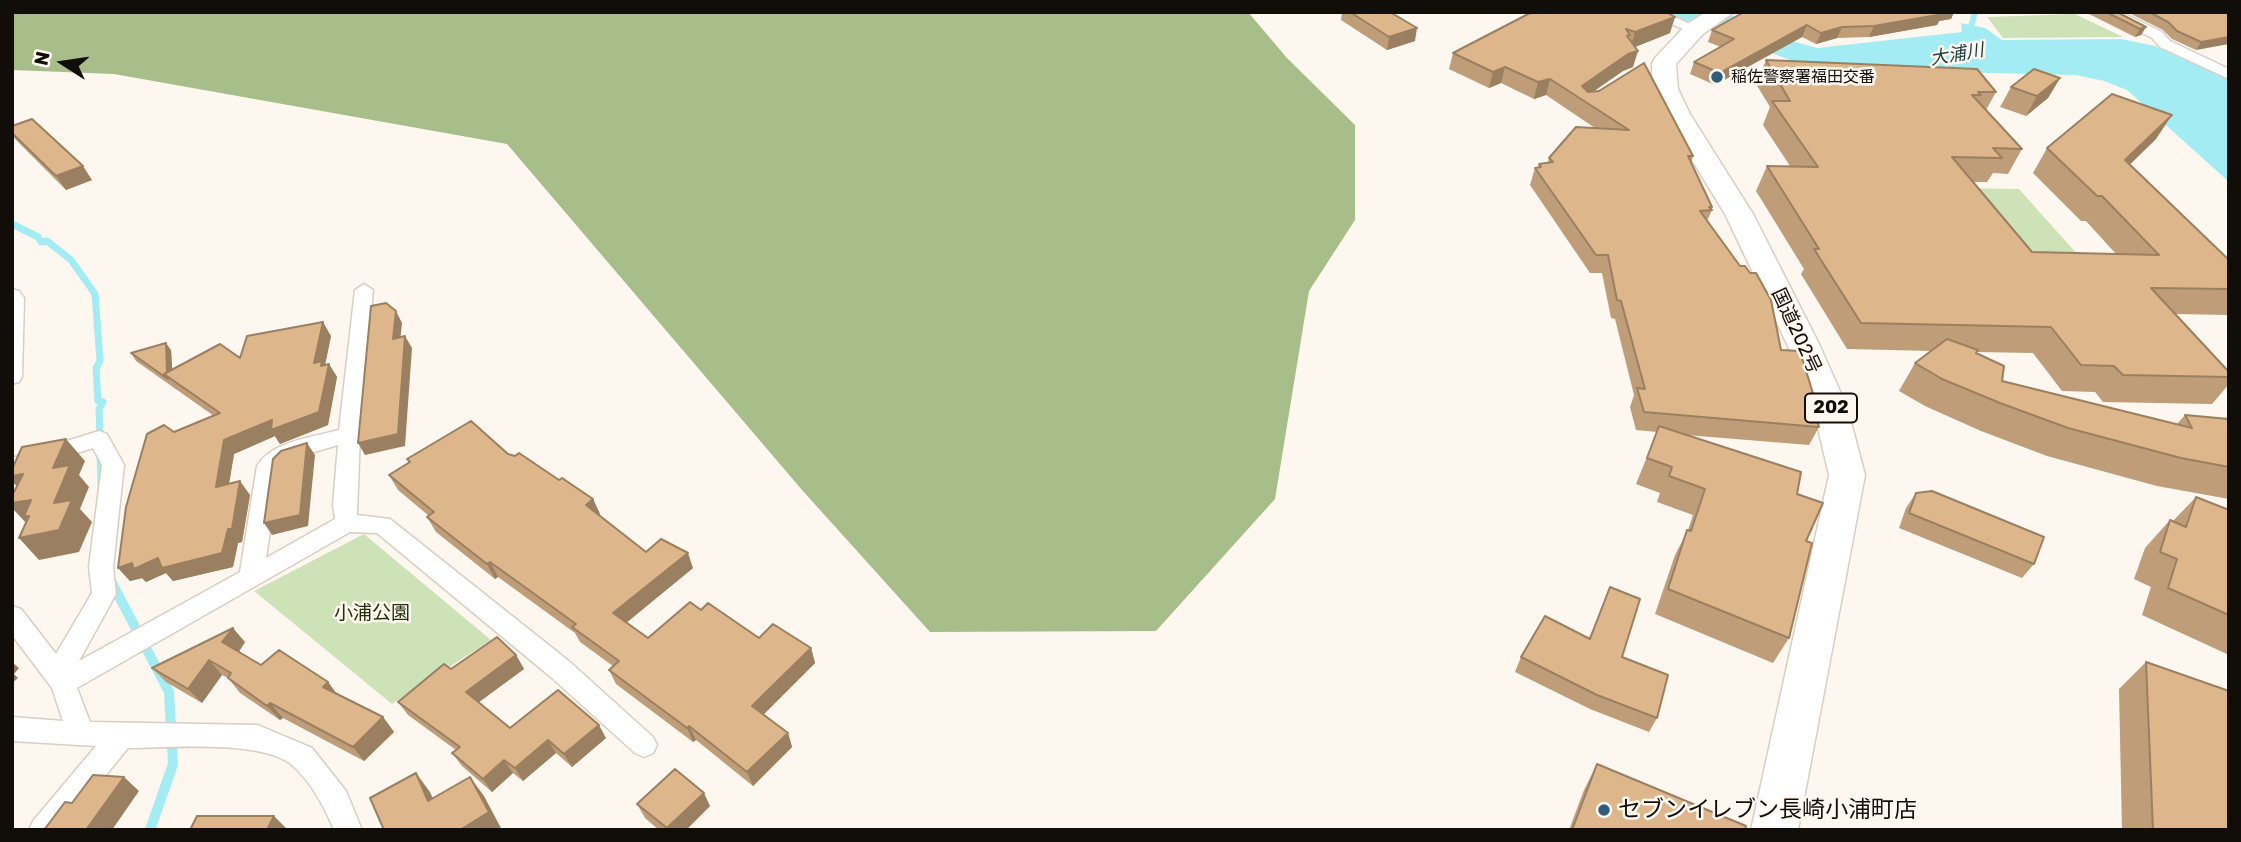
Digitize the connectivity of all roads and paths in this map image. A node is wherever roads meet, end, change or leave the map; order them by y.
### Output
1 (1650, 12) edge
2 (2109, 12) edge
3 (1713, 18) edge
4 (2229, 75) edge
5 (364, 290) dead end
6 (12, 295) edge
7 (12, 377) edge
8 (349, 434) junction
9 (12, 466) edge
10 (347, 523) junction
11 (251, 577) junction
12 (12, 616) edge
13 (63, 682) junction
14 (12, 729) edge
15 (80, 733) junction
16 (121, 736) junction
17 (644, 745) dead end
18 (43, 830) edge
19 (348, 830) edge
20 (1774, 830) edge

1 - 3 street
2 - 4 street
3 - 20 highway, 国道202号 / 202
5 - 8 street
6 - 7 street
8 - 10 street
8 - 11 street
9 - 13 street
10 - 11 street
10 - 17 street
11 - 13 street
12 - 13 street
13 - 15 street
14 - 15 street
15 - 16 street
16 - 18 street
16 - 19 street

